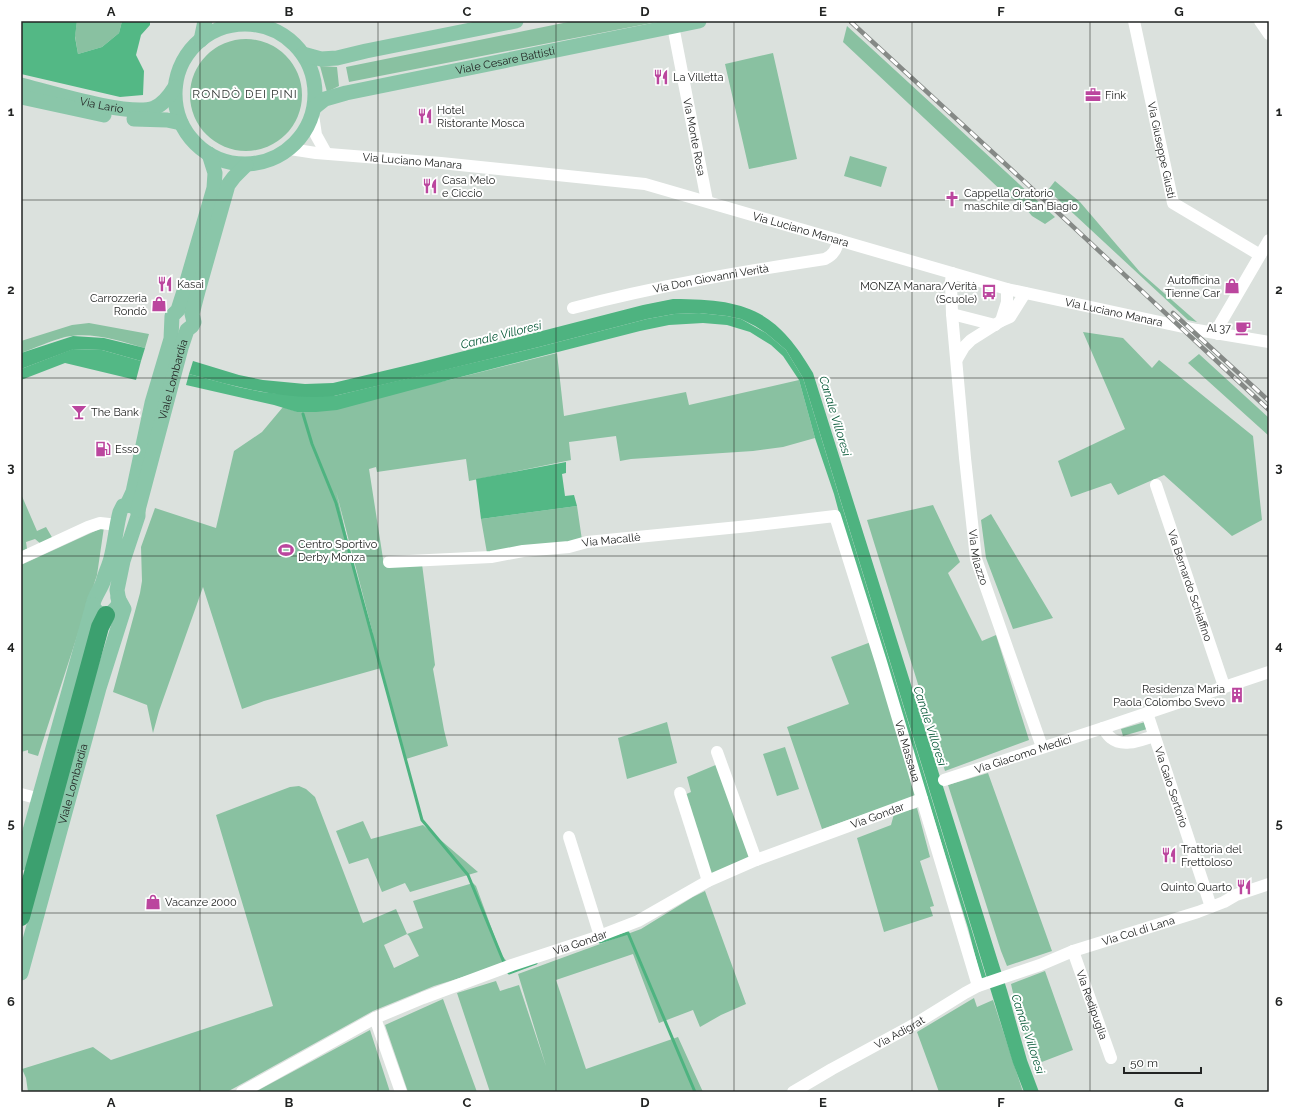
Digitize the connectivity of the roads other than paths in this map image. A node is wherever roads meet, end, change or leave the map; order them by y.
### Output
1 (205, 21) edge
2 (516, 21) edge
3 (698, 21) edge
4 (1134, 21) edge
5 (1260, 21) edge
6 (247, 23) edge
7 (673, 26) junction
8 (1269, 34) edge
9 (201, 40) junction
10 (303, 54) junction
11 (21, 85) edge
12 (175, 87) junction
13 (21, 97) edge
14 (314, 111) junction
15 (181, 123) junction
16 (290, 149) junction
17 (326, 153) junction
18 (209, 154) junction
19 (246, 165) junction
20 (707, 201) junction
21 (839, 240) junction
22 (1269, 240) edge
23 (1260, 256) junction
24 (952, 273) junction
25 (1008, 289) junction
26 (1025, 293) junction
27 (573, 308) dead end
28 (952, 314) junction
29 (998, 323) junction
30 (1214, 334) junction
31 (1269, 342) edge
32 (957, 359) junction
33 (1156, 485) dead end
34 (133, 508) junction
35 (835, 516) joint
36 (118, 525) junction
37 (21, 558) edge
38 (389, 562) dead end
39 (118, 598) junction
40 (100, 610) junction
41 (1268, 675) edge
42 (1224, 686) junction
43 (1147, 712) junction
44 (1103, 728) junction
45 (1154, 736) junction
46 (1042, 747) junction
47 (717, 752) dead end
48 (944, 780) dead end
49 (680, 793) dead end
50 (21, 794) edge
51 (40, 799) junction
52 (922, 799) junction
53 (569, 837) dead end
54 (756, 860) junction
55 (21, 863) edge
56 (708, 881) junction
57 (1269, 884) edge
58 (1211, 907) junction
59 (21, 917) edge
60 (600, 936) junction
61 (1073, 951) junction
62 (21, 973) edge
63 (1006, 977) joint
64 (981, 985) junction
65 (375, 1018) junction
66 (1111, 1058) dead end
67 (242, 1092) edge
68 (401, 1092) edge
69 (793, 1092) edge

1 - 9 main road
2 - 10 main road
3 - 7 main road, Viale Cesare Battisti
4 - 23 street, Via Giuseppe Giusti
5 - 8 street
6 - 9 main road
6 - 10 main road
7 - 14 main road, Viale Cesare Battisti
7 - 20 street, Via Monte Rosa
9 - 12 main road
10 - 14 main road
11 - 12 main road, Via Lario
12 - 15 main road
13 - 15 main road, Via Lario
14 - 16 main road
14 - 17 street
15 - 18 main road
16 - 17 street, Via Luciano Manara
16 - 19 main road
17 - 20 street, Via Luciano Manara
18 - 19 main road
18 - 34 main road, Viale Lombardia
19 - 34 main road, Viale Lombardia
20 - 21 street, Via Luciano Manara
21 - 24 street, Via Luciano Manara
21 - 27 street, Via Don Giovanni Verità
22 - 23 street
23 - 30 street
24 - 25 street, Via Luciano Manara
24 - 28 street, Via Milazzo
25 - 26 street, Via Luciano Manara
25 - 29 street
26 - 29 street
26 - 30 street, Via Luciano Manara
28 - 29 street
28 - 32 street, Via Milazzo
29 - 32 street
30 - 31 street, Via Luciano Manara
32 - 46 street, Via Milazzo
33 - 42 street, Via Bernardo Schiaffino
34 - 36 main road, Viale Lombardia
34 - 39 main road, Viale Lombardia
35 - 38 street, Via Macallè
35 - 52 street, Via Massaua
36 - 37 street
36 - 40 main road, Viale Lombardia
39 - 40 main road, Viale Lombardia
39 - 62 main road, Viale Lombardia
40 - 51 main road, Viale Lombardia
40 - 59 highway
41 - 42 street, Via Giacomo Medici
42 - 43 street, Via Giacomo Medici
43 - 44 street, Via Giacomo Medici
43 - 45 street, Via Gaio Sertorio
44 - 45 street
44 - 46 street, Via Giacomo Medici
45 - 58 street, Via Gaio Sertorio
46 - 48 street, Via Giacomo Medici
47 - 54 street
49 - 56 street
50 - 51 street
51 - 55 main road, Viale Lombardia
52 - 54 street, Via Gondar
52 - 64 street, Via Massaua
53 - 60 street
54 - 56 street, Via Gondar
56 - 60 street, Via Gondar
57 - 58 street, Via Col di Lana
58 - 61 street, Via Col di Lana
60 - 65 street, Via Gondar
61 - 63 street, Via Col di Lana
61 - 66 street, Via Redipuglia
63 - 64 street, Via Adigrat
64 - 69 street, Via Adigrat
65 - 67 street, Via Gondar
65 - 68 street

